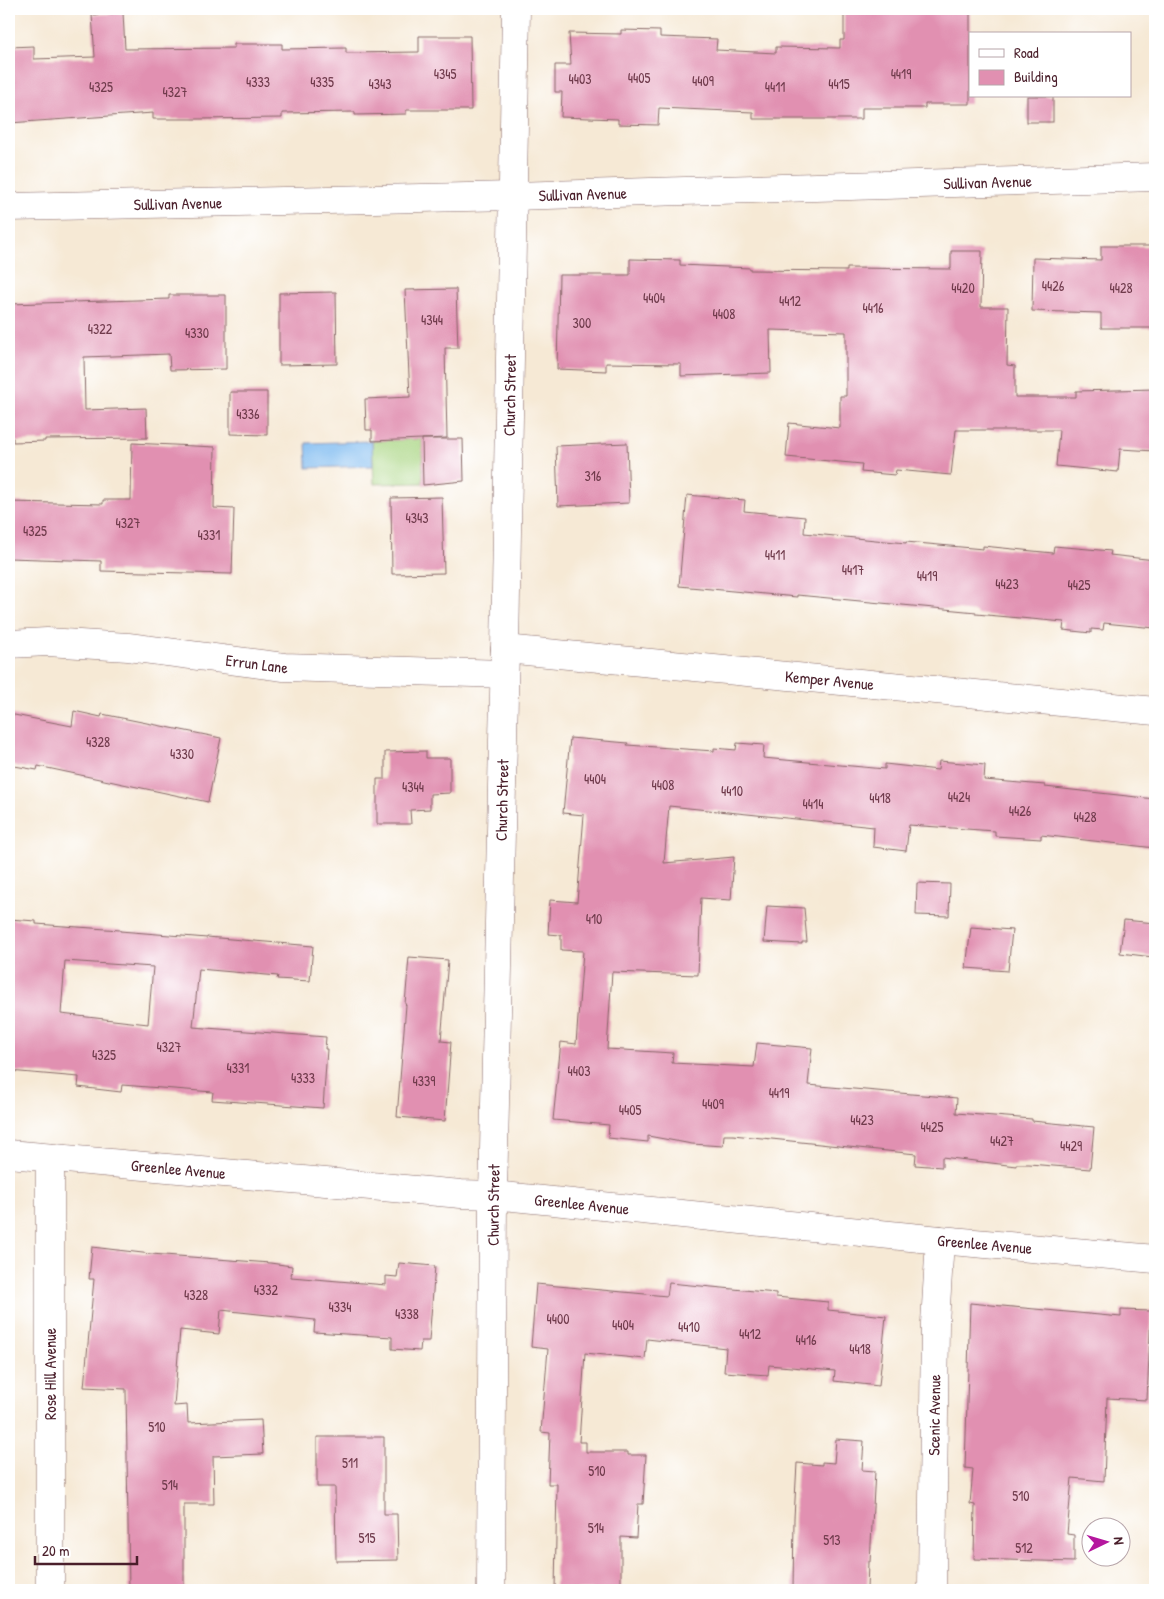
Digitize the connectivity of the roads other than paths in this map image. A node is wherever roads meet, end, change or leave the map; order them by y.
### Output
1 (516, 9) edge
2 (1155, 176) edge
3 (513, 196) junction
4 (9, 207) edge
5 (9, 644) edge
6 (505, 662) junction
7 (1155, 711) edge
8 (9, 1154) edge
9 (50, 1158) junction
10 (493, 1195) junction
11 (940, 1240) junction
12 (1155, 1259) edge
13 (50, 1590) edge
14 (491, 1590) edge
15 (932, 1590) edge

1 - 3 street, Church Street
2 - 3 street, Sullivan Avenue
3 - 4 street, Sullivan Avenue
3 - 6 street, Church Street
5 - 6 street, Errun Lane
6 - 7 street, Kemper Avenue
6 - 10 street, Church Street
8 - 9 street, Greenlee Avenue
9 - 10 street, Greenlee Avenue
9 - 13 street, Rose Hill Avenue
10 - 11 street, Greenlee Avenue
10 - 14 street, Church Street
11 - 12 street, Greenlee Avenue
11 - 15 street, Scenic Avenue

